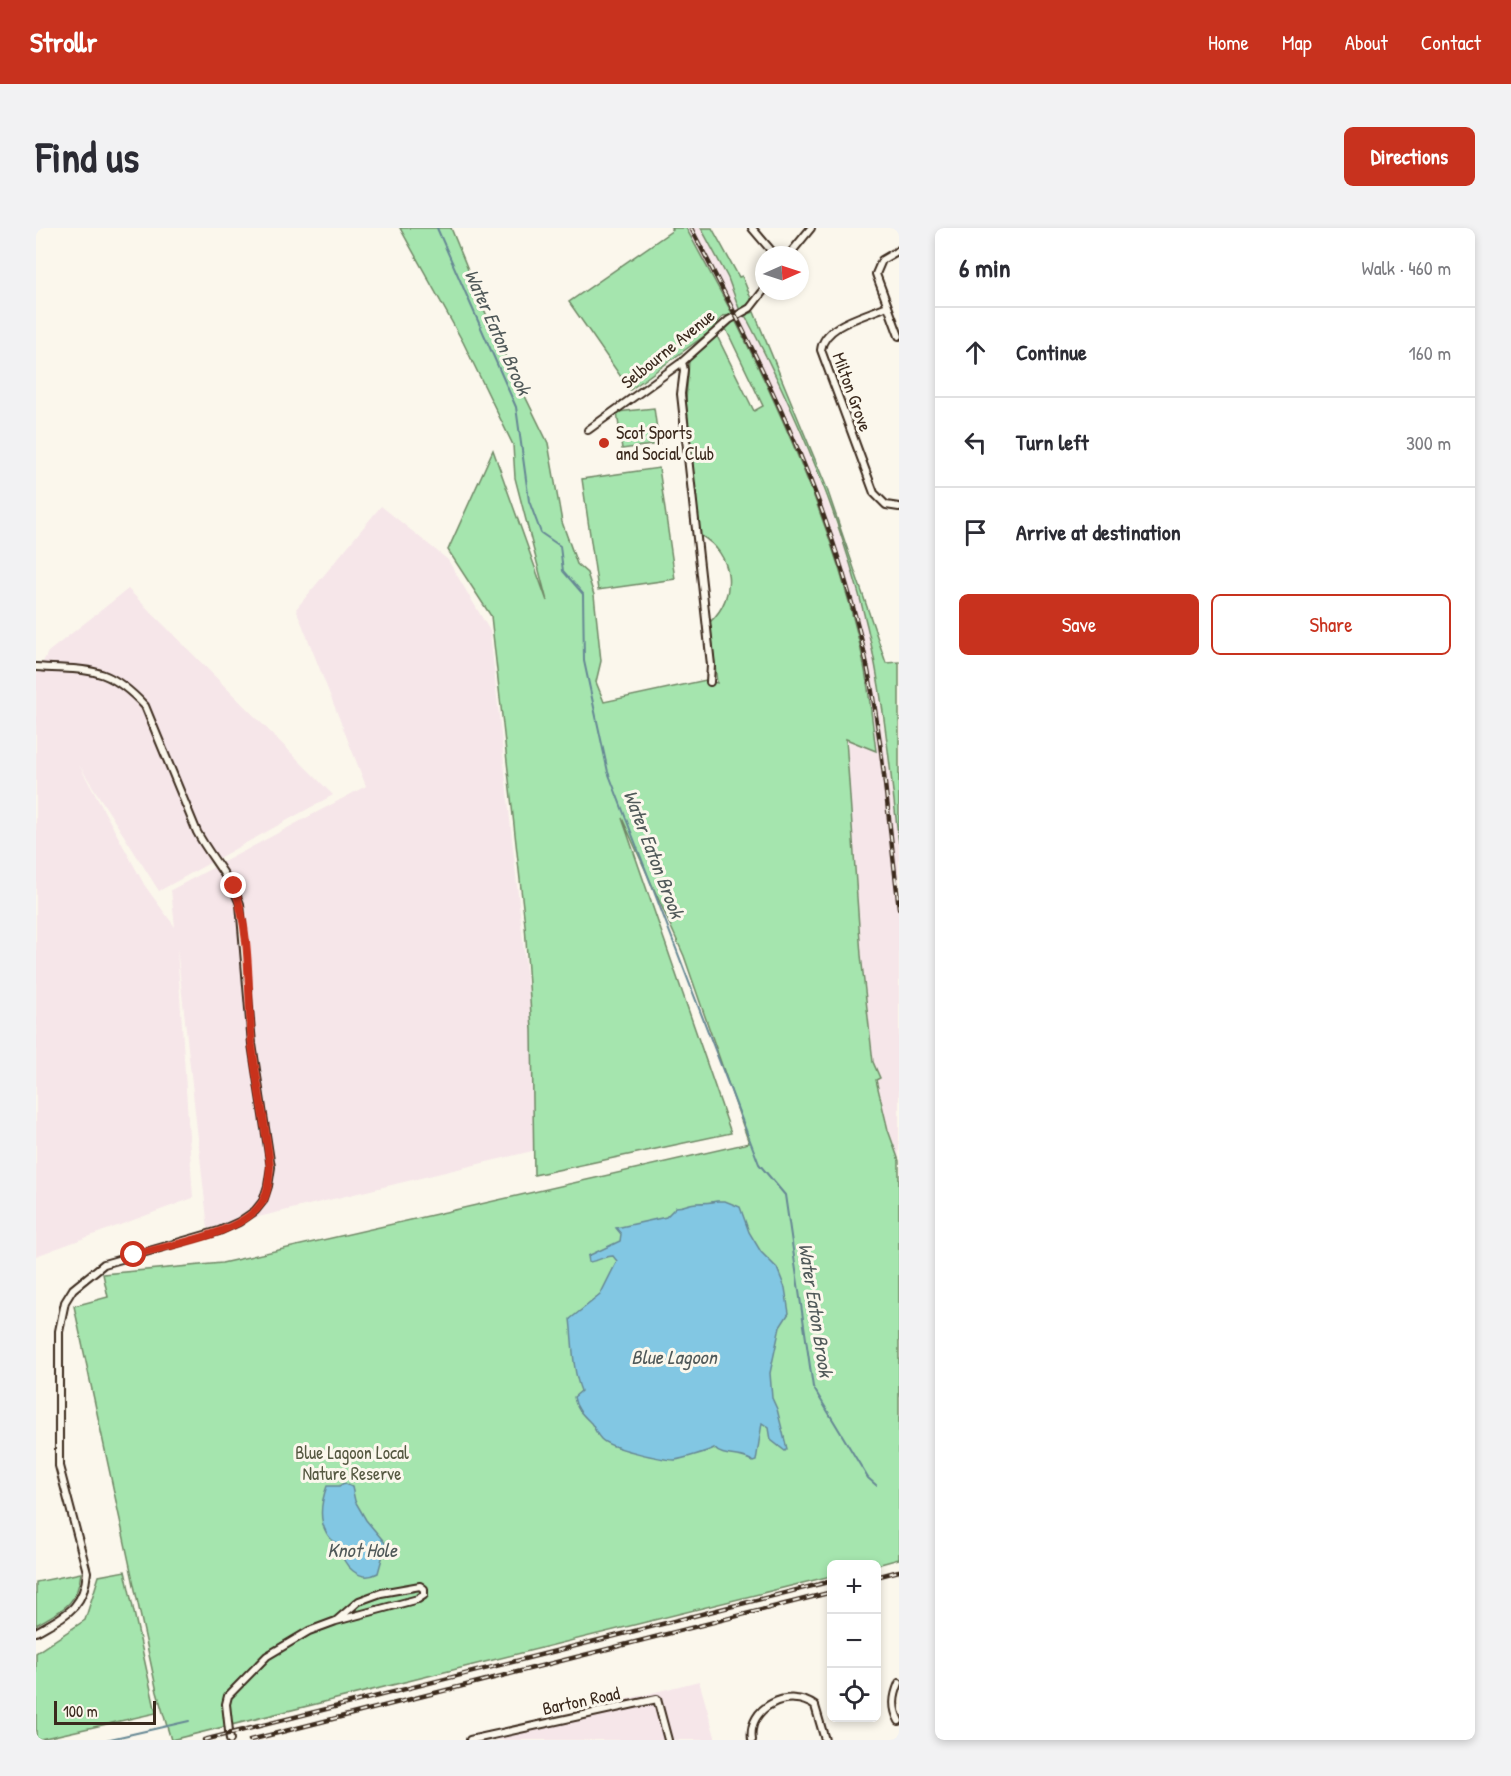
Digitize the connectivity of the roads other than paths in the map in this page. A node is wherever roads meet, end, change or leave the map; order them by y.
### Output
1 (752, 228) edge
2 (811, 228) edge
3 (767, 246) edge
4 (796, 246) edge
5 (899, 250) edge
6 (756, 300) edge
7 (887, 306) junction
8 (899, 336) edge
9 (682, 362) junction
10 (588, 430) dead end
11 (899, 507) edge
12 (36, 667) edge
13 (710, 682) dead end
14 (336, 1621) junction
15 (36, 1632) edge
16 (899, 1683) edge
17 (899, 1721) edge
18 (230, 1740) edge
19 (471, 1740) edge
20 (668, 1740) edge
21 (752, 1740) edge
22 (825, 1740) edge

1 - 3 street
2 - 4 street
5 - 7 street
6 - 9 street, Selbourne Avenue
7 - 8 street
7 - 11 street, Milton Grove
9 - 10 street, Selbourne Avenue
9 - 13 street
12 - 15 street
14 - 14 street
14 - 18 street
16 - 17 street
19 - 20 street, Barton Road
21 - 22 street

